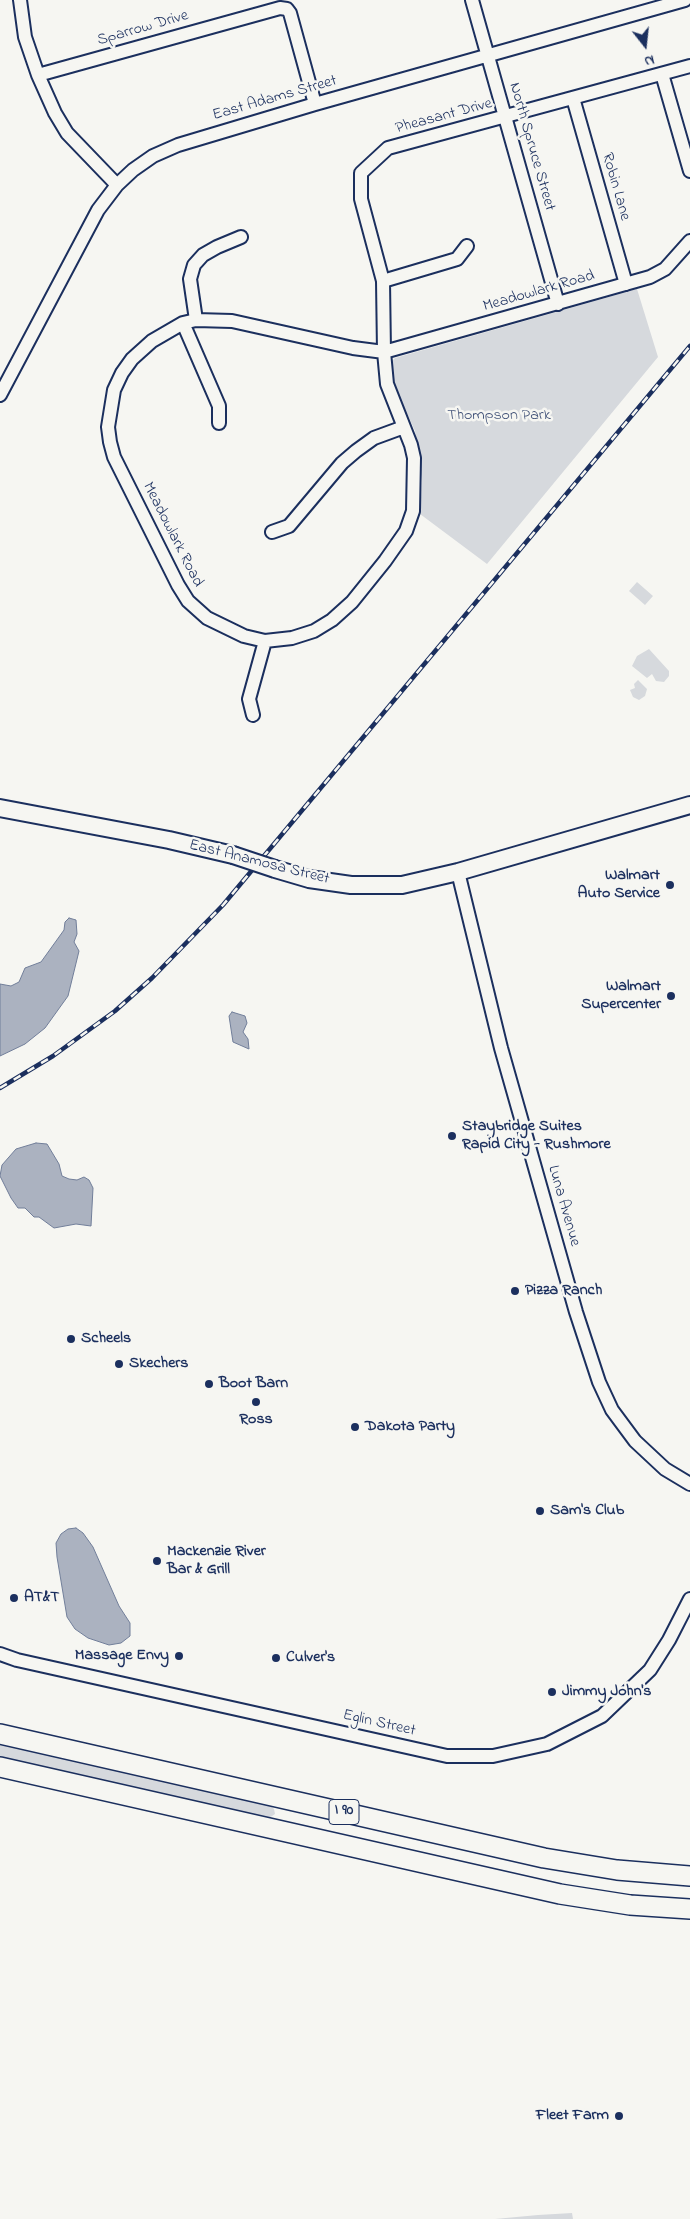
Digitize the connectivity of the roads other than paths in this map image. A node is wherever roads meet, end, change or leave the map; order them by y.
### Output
1 (20, 0) edge
2 (472, 0) edge
3 (685, 0) edge
4 (650, 5) edge
5 (487, 56) junction
6 (690, 66) edge
7 (662, 74) junction
8 (38, 75) junction
9 (573, 98) junction
10 (315, 104) junction
11 (505, 117) junction
12 (690, 170) edge
13 (116, 185) junction
14 (241, 237) dead end
15 (690, 240) edge
16 (467, 246) dead end
17 (382, 281) junction
18 (626, 284) junction
19 (558, 304) junction
20 (196, 320) junction
21 (183, 323) junction
22 (384, 352) junction
23 (2, 388) edge
24 (218, 423) dead end
25 (404, 427) junction
26 (272, 532) dead end
27 (265, 641) junction
28 (253, 715) dead end
29 (690, 805) edge
30 (0, 808) edge
31 (458, 872) junction
32 (690, 1484) edge
33 (690, 1599) edge
34 (0, 1654) edge
35 (0, 1734) edge
36 (0, 1767) edge
37 (690, 1876) edge
38 (690, 1908) edge

1 - 8 street
2 - 5 street, North Spruce Street
3 - 4 street, East Adams Street
4 - 5 street, East Adams Street
5 - 10 street, East Adams Street
5 - 11 street, North Spruce Street
6 - 7 street, Pheasant Drive
7 - 9 street, Pheasant Drive
7 - 12 street
8 - 10 street, Sparrow Drive
8 - 13 street
9 - 11 street, Pheasant Drive
9 - 18 street, Robin Lane
10 - 13 street, East Adams Street
11 - 17 street, Pheasant Drive
11 - 19 street, North Spruce Street
13 - 23 street, East Adams Street
14 - 20 street
15 - 18 street, Meadowlark Road
16 - 17 street
17 - 22 street, Pheasant Drive
18 - 19 street, Meadowlark Road
19 - 22 street, Meadowlark Road
20 - 21 street, Meadowlark Road
20 - 22 street, Meadowlark Road
21 - 24 street
21 - 27 street, Meadowlark Road
22 - 25 street, Meadowlark Road
25 - 26 street
25 - 27 street, Meadowlark Road
27 - 28 street
29 - 31 main road, East Anamosa Street
30 - 31 main road, East Anamosa Street, bridge
31 - 32 street, Luna Avenue
33 - 34 street, Eglin Street
35 - 37 highway, I 90
36 - 38 highway, I 90

